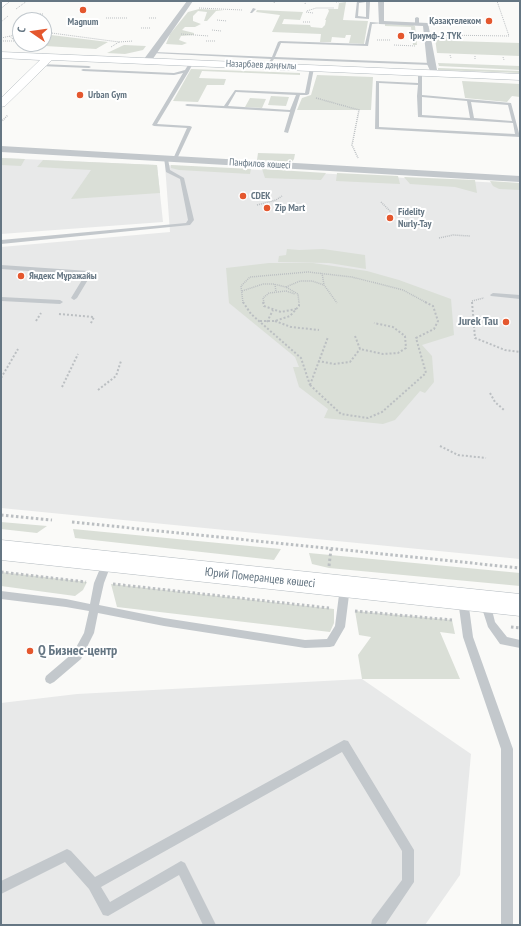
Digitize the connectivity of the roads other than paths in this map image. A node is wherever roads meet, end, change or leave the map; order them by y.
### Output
1 (6, 1) edge
2 (190, 1) edge
3 (381, 1) edge
4 (370, 2) edge
5 (1, 5) edge
6 (381, 23) junction
7 (1, 53) edge
8 (49, 57) junction
9 (151, 57) junction
10 (271, 62) junction
11 (40, 65) junction
12 (91, 67) dead end
13 (189, 67) junction
14 (312, 68) junction
15 (433, 68) junction
16 (83, 70) dead end
17 (420, 72) junction
18 (520, 77) edge
19 (420, 84) junction
20 (298, 94) junction
21 (419, 96) junction
22 (469, 101) junction
23 (1, 104) edge
24 (187, 105) dead end
25 (225, 107) junction
26 (292, 110) junction
27 (472, 119) junction
28 (514, 122) junction
29 (286, 132) dead end
30 (519, 136) edge
31 (1, 149) edge
32 (170, 159) junction
33 (520, 179) edge
34 (1, 242) edge
35 (1, 267) edge
36 (493, 295) road end
37 (520, 297) edge
38 (74, 298) dead end
39 (1, 299) edge
40 (60, 302) dead end
41 (1, 550) edge
42 (103, 572) junction
43 (1, 595) edge
44 (343, 598) junction
45 (520, 605) edge
46 (93, 609) junction
47 (476, 612) junction
48 (520, 644) edge
49 (50, 679) dead end
50 (93, 885) junction
51 (1, 888) edge
52 (210, 925) edge
53 (377, 925) edge
54 (507, 925) edge

1 - 5 main road
2 - 9 street
3 - 6 street
4 - 4 lane
6 - 10 lane
6 - 15 street
7 - 8 main road, Назарбаев даңғылы
8 - 9 main road, Назарбаев даңғылы
8 - 11 main road
9 - 10 lane
9 - 13 main road, Назарбаев даңғылы
10 - 13 main road, Назарбаев даңғылы
10 - 14 main road, Назарбаев даңғылы
10 - 15 lane
11 - 12 lane
11 - 23 main road
13 - 16 lane
13 - 32 lane
14 - 17 main road, Назарбаев даңғылы
14 - 20 lane
15 - 17 main road, Назарбаев даңғылы
15 - 18 main road, Назарбаев даңғылы
17 - 19 lane
19 - 21 lane
19 - 30 lane
20 - 25 lane
20 - 26 lane
21 - 22 lane
21 - 27 lane
22 - 27 lane
22 - 28 lane
24 - 25 lane
25 - 26 lane
26 - 29 lane
27 - 28 lane
28 - 30 lane
31 - 32 street, Панфилов көшесі
32 - 33 street, Панфилов көшесі
32 - 34 lane
35 - 38 lane
36 - 37 lane
39 - 40 lane
41 - 42 main road, Юрий Померанцев көшесі
42 - 44 main road, Юрий Померанцев көшесі
42 - 46 lane
43 - 46 lane
44 - 46 lane
44 - 47 main road, Юрий Померанцев көшесі
45 - 47 main road, Юрий Померанцев көшесі
46 - 49 lane
47 - 48 lane
47 - 54 lane
50 - 51 lane
50 - 52 lane
50 - 53 lane

